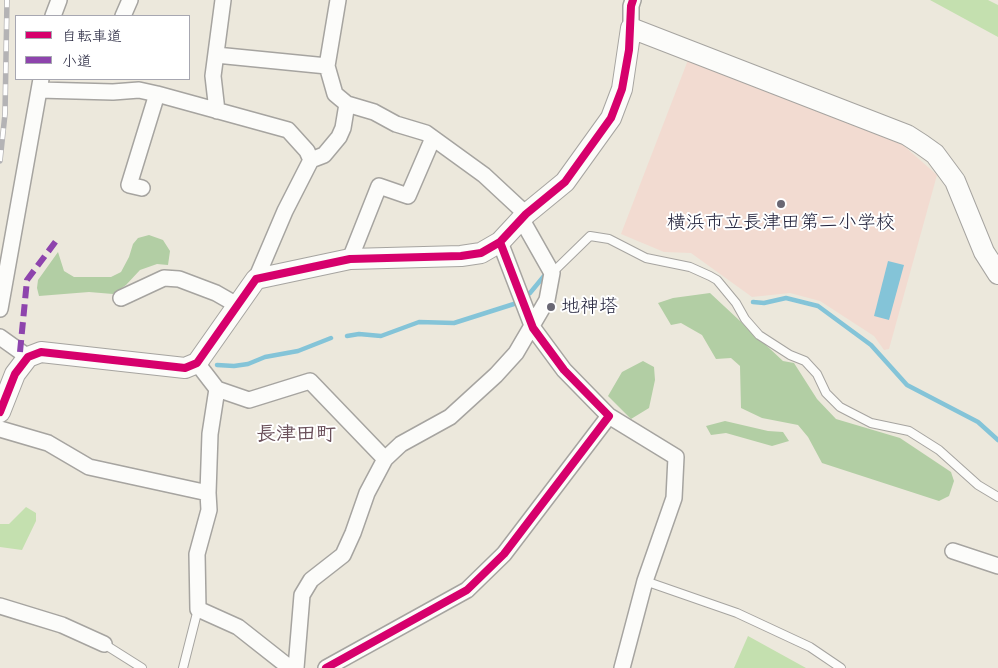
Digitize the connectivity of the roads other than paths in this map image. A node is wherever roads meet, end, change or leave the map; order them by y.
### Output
1 (59, 0) edge
2 (130, 0) edge
3 (223, 0) edge
4 (338, 0) edge
5 (633, 0) edge
6 (53, 15) edge
7 (123, 15) edge
8 (631, 28) junction
9 (216, 56) junction
10 (327, 66) junction
11 (40, 84) edge
12 (123, 85) edge
13 (156, 94) junction
14 (347, 104) junction
15 (217, 111) junction
16 (433, 138) junction
17 (311, 160) junction
18 (142, 188) dead end
19 (524, 217) junction
20 (500, 242) junction
21 (350, 259) junction
22 (552, 273) junction
23 (998, 274) edge
24 (256, 279) junction
25 (121, 298) dead end
26 (237, 305) junction
27 (0, 309) edge
28 (533, 328) junction
29 (0, 337) edge
30 (28, 357) junction
31 (197, 363) junction
32 (217, 389) junction
33 (0, 412) edge
34 (609, 416) junction
35 (0, 429) edge
36 (385, 459) junction
37 (208, 493) junction
38 (998, 497) edge
39 (953, 551) dead end
40 (998, 566) edge
41 (645, 581) junction
42 (0, 606) edge
43 (198, 609) junction
44 (104, 644) joint
45 (142, 668) edge
46 (183, 668) edge
47 (290, 668) edge
48 (296, 668) edge
49 (326, 668) edge
50 (622, 668) edge
51 (841, 668) edge

1 - 6 street
2 - 7 street
3 - 9 street
4 - 10 street
5 - 8 street
8 - 19 street
8 - 23 street
9 - 10 street
9 - 15 street
10 - 14 street
11 - 12 street
11 - 27 street
12 - 13 street
13 - 15 street
13 - 18 street
14 - 16 street
14 - 17 street
15 - 17 street
16 - 19 street
16 - 21 street
17 - 24 street
19 - 20 street
19 - 22 street
20 - 21 street
20 - 28 street
21 - 24 street
22 - 28 street
22 - 38 lane
24 - 26 street
25 - 26 street
26 - 31 street
28 - 34 street
28 - 36 street
29 - 30 street
30 - 31 street
30 - 33 street
31 - 32 street
32 - 36 street
32 - 37 street
34 - 41 street
34 - 49 street
35 - 37 street
36 - 48 street
37 - 43 street
39 - 40 street
41 - 50 street
41 - 51 lane
42 - 44 street
43 - 46 lane
43 - 47 street
44 - 45 lane

